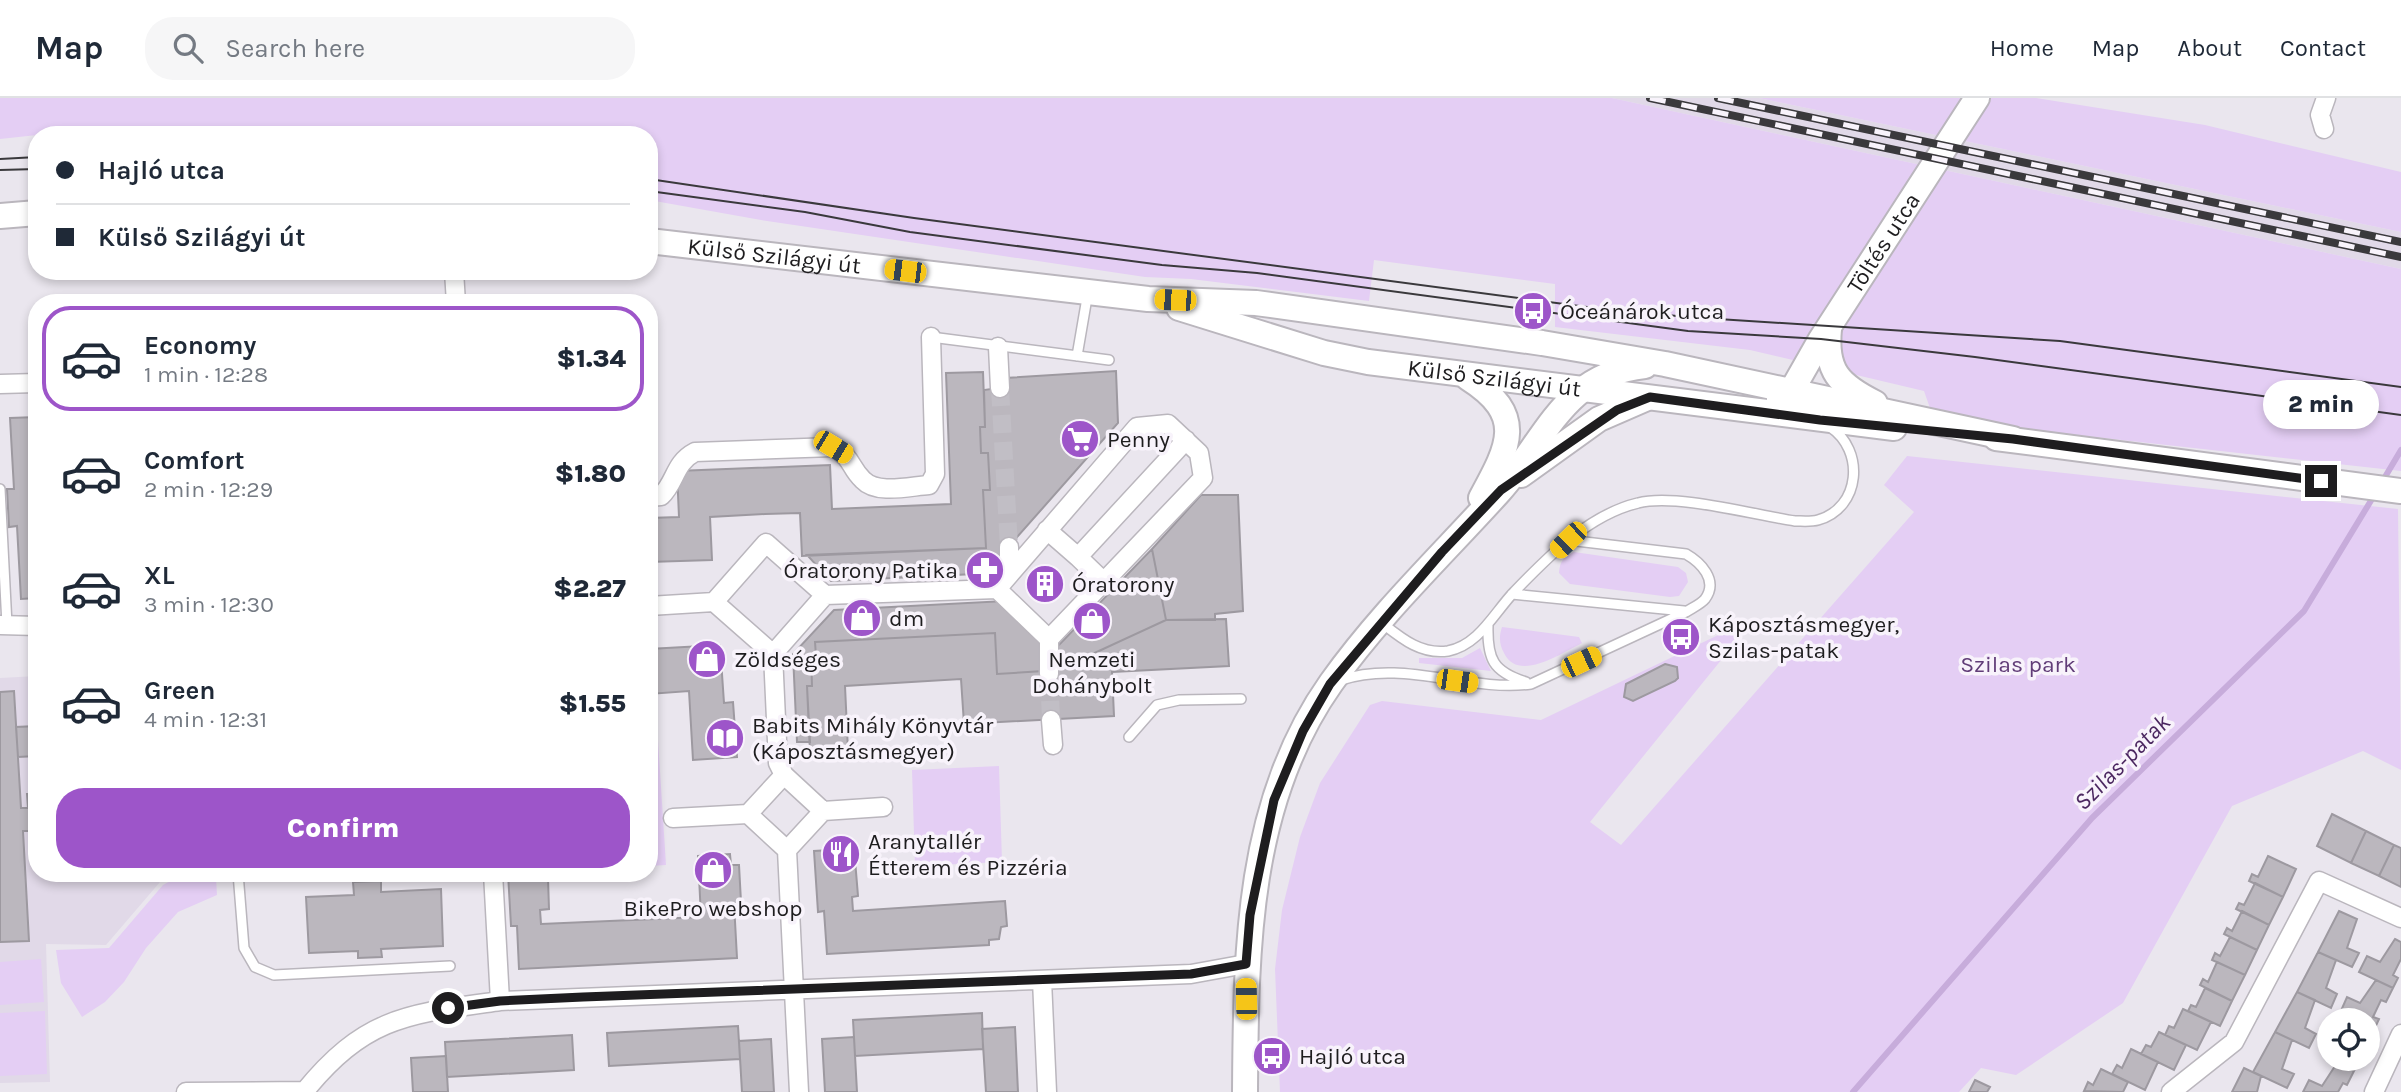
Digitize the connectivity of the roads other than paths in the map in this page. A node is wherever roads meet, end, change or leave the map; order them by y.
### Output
1 (1976, 98) edge
2 (2326, 98) edge
3 (2325, 129) dead end
4 (28, 214) edge
5 (0, 216) edge
6 (658, 243) edge
7 (1088, 292) junction
8 (1148, 299) junction
9 (1825, 333) junction
10 (931, 337) joint
11 (1542, 343) junction
12 (998, 347) junction
13 (1076, 356) junction
14 (1109, 360) dead end
15 (1665, 364) junction
16 (1465, 376) junction
17 (28, 383) edge
18 (0, 384) edge
19 (1757, 384) junction
20 (1000, 388) tunnel mouth
21 (1792, 390) junction
22 (1570, 394) junction
23 (1650, 397) junction
24 (1738, 408) junction
25 (1901, 416) junction
26 (1820, 420) junction
27 (2013, 439) junction
28 (1186, 440) junction
29 (0, 489) edge
30 (1501, 490) junction
31 (2401, 491) edge
32 (658, 496) edge
33 (1465, 528) junction
34 (1047, 530) junction
35 (1568, 540) junction
36 (1009, 547) tunnel mouth
37 (1078, 557) junction
38 (1009, 574) junction
39 (1104, 582) junction
40 (997, 589) junction
41 (1512, 594) junction
42 (825, 595) junction
43 (714, 602) junction
44 (658, 605) edge
45 (1686, 612) junction
46 (1381, 622) junction
47 (4, 625) edge
48 (1488, 625) junction
49 (28, 626) edge
50 (1049, 639) junction
51 (773, 654) junction
52 (1049, 674) tunnel mouth
53 (1330, 684) junction
54 (1531, 684) junction
55 (1241, 699) dead end
56 (1051, 720) tunnel mouth
57 (1129, 737) dead end
58 (1052, 745) dead end
59 (783, 775) junction
60 (883, 807) dead end
61 (822, 811) junction
62 (748, 814) junction
63 (673, 818) dead end
64 (787, 850) junction
65 (239, 882) edge
66 (493, 882) edge
67 (2401, 918) edge
68 (1246, 964) junction
69 (450, 966) dead end
70 (1042, 979) junction
71 (794, 991) junction
72 (500, 1001) junction
73 (2401, 1034) edge
74 (304, 1091) edge
75 (186, 1092) edge
76 (799, 1092) edge
77 (1047, 1092) edge
78 (1245, 1092) edge
79 (2171, 1092) edge
80 (2374, 1092) edge

1 - 9 street, Töltés utca
2 - 3 street
4 - 5 street
6 - 7 street, Külső Szilágyi út
7 - 8 street, Külső Szilágyi út
7 - 13 lane
8 - 11 street, Külső Szilágyi út
8 - 16 street, Külső Szilágyi út
9 - 19 street
9 - 21 street, Töltés utca
9 - 25 street
10 - 12 lane
10 - 32 street
11 - 15 street, Külső Szilágyi út
11 - 22 street
12 - 13 lane
12 - 20 street
13 - 14 lane
15 - 19 street, Külső Szilágyi út
15 - 22 street
16 - 22 street, Külső Szilágyi út
16 - 33 street
17 - 18 street
19 - 21 street, Külső Szilágyi út
21 - 24 street
21 - 25 street, Külső Szilágyi út
22 - 23 street, Külső Szilágyi út
22 - 30 street
23 - 24 street, Külső Szilágyi út
23 - 30 street
24 - 26 street, Külső Szilágyi út
25 - 27 street, Külső Szilágyi út
26 - 27 street, Külső Szilágyi út
26 - 35 lane
27 - 31 street, Külső Szilágyi út
28 - 34 street
28 - 37 street
28 - 39 street
29 - 47 lane
30 - 33 street
33 - 46 street
34 - 37 street
34 - 38 street
35 - 41 lane
35 - 45 lane
36 - 38 street
37 - 39 street
38 - 40 street
39 - 50 street
40 - 42 street
40 - 50 street
41 - 45 lane
41 - 48 lane
42 - 43 street
42 - 51 street
43 - 44 street
43 - 51 street
45 - 54 lane
46 - 48 lane
46 - 53 street
47 - 49 street
48 - 54 lane
50 - 52 street
51 - 59 street
53 - 54 lane
53 - 68 street
55 - 57 lane
56 - 58 street
59 - 61 street
59 - 62 street
60 - 61 street
61 - 64 street
62 - 63 street
62 - 64 street
64 - 71 street
65 - 69 lane
66 - 72 street
67 - 79 street
68 - 70 street
68 - 78 street
70 - 71 street
70 - 77 street
71 - 72 street
71 - 76 street
72 - 74 street
73 - 80 street
74 - 75 street

